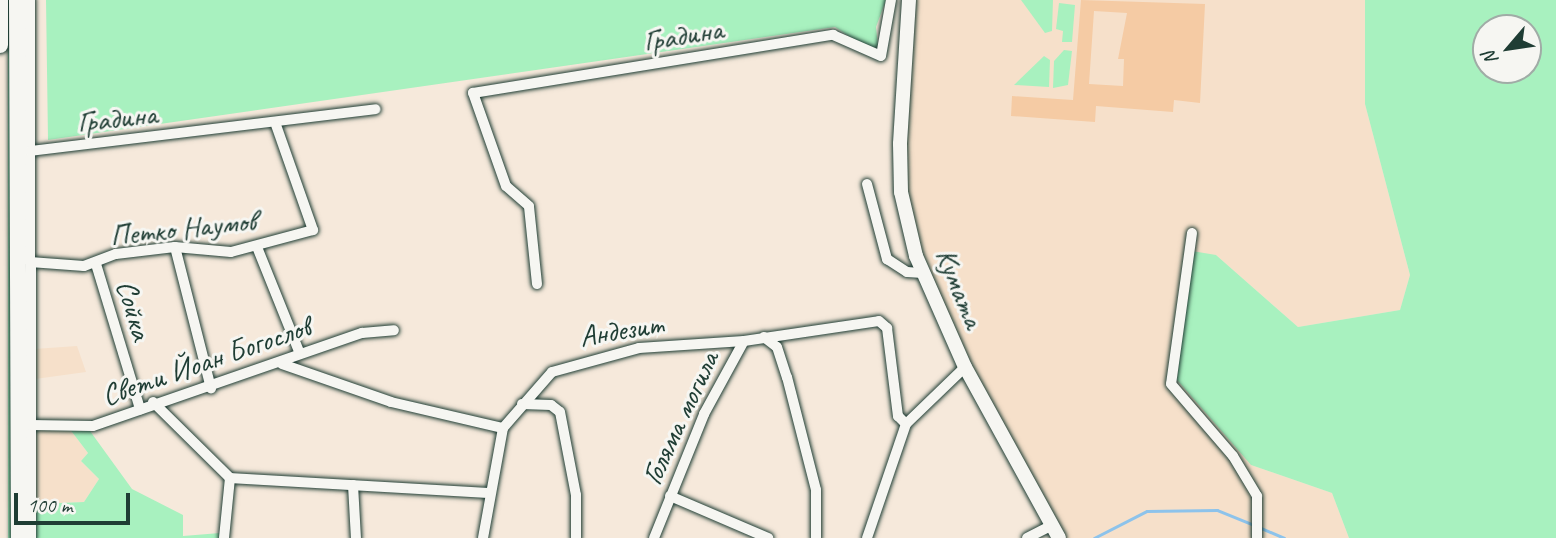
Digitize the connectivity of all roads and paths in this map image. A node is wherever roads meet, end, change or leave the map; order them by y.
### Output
1 (0, 0) edge
2 (17, 0) edge
3 (30, 0) edge
4 (891, 0) edge
5 (909, 0) edge
6 (0, 16) edge
7 (0, 45) edge
8 (375, 109) dead end
9 (276, 125) junction
10 (30, 151) junction
11 (867, 184) dead end
12 (1192, 233) dead end
13 (175, 247) junction
14 (257, 247) junction
15 (30, 262) junction
16 (96, 264) junction
17 (923, 273) junction
18 (537, 284) dead end
19 (394, 330) dead end
20 (764, 337) junction
21 (744, 341) junction
22 (300, 354) junction
23 (282, 364) junction
24 (965, 367) junction
25 (211, 388) junction
26 (153, 402) junction
27 (522, 404) junction
28 (140, 409) junction
29 (906, 424) junction
30 (31, 425) junction
31 (503, 428) junction
32 (230, 478) junction
33 (353, 485) junction
34 (488, 492) junction
35 (670, 496) junction
36 (1055, 531) edge
37 (19, 538) edge
38 (31, 538) edge
39 (223, 538) edge
40 (356, 538) edge
41 (483, 538) edge
42 (576, 538) edge
43 (654, 538) edge
44 (768, 538) edge
45 (816, 538) edge
46 (867, 538) edge
47 (1027, 538) edge
48 (1257, 538) edge

1 - 6 highway
2 - 37 highway
3 - 10 street
4 - 18 street, Градина
5 - 17 main road, Кумата
6 - 7 highway
8 - 9 street, Градина
9 - 10 street, Градина
9 - 14 street, Петко Наумов
10 - 15 street
11 - 17 street
12 - 48 street
13 - 14 street, Петко Наумов
13 - 16 street, Петко Наумов
13 - 25 street
14 - 22 street
15 - 16 street, Петко Наумов
15 - 30 street
16 - 28 street, Сойка
17 - 24 main road, Кумата
19 - 22 street, Свети Йоан Богослов
20 - 21 street, Голяма могила
20 - 29 street
20 - 45 street, Голяма могила
21 - 27 street, Андезит
21 - 35 street, Голяма могила
22 - 23 street, Свети Йоан Богослов
23 - 25 street, Свети Йоан Богослов
23 - 31 street
24 - 29 street
24 - 36 main road, Кумата
25 - 26 street, Свети Йоан Богослов
26 - 28 street, Свети Йоан Богослов
26 - 32 street
27 - 31 street
27 - 42 street
28 - 30 street, Свети Йоан Богослов
29 - 46 street
30 - 38 street
31 - 34 street
32 - 33 street
32 - 39 street
33 - 34 street
33 - 40 street
34 - 41 street
35 - 43 street, Голяма могила
35 - 44 street
36 - 47 street

